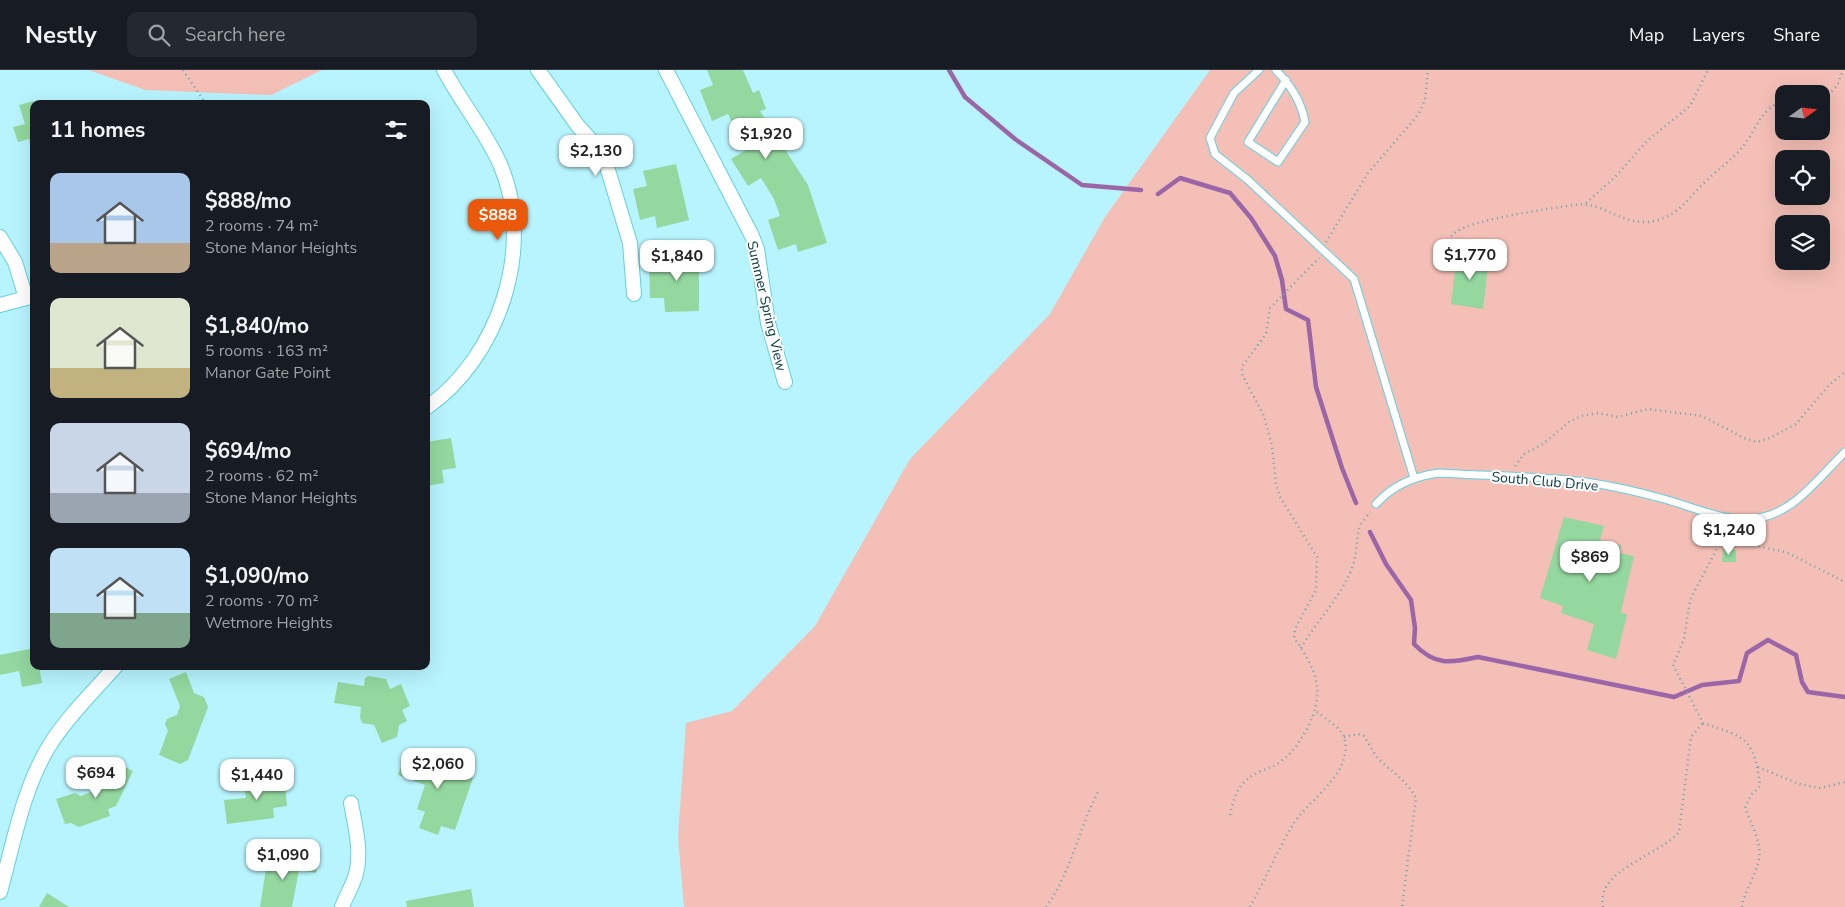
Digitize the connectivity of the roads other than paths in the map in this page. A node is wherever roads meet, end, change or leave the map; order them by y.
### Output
1 (444, 70) edge
2 (538, 70) edge
3 (666, 70) edge
4 (1259, 70) edge
5 (1276, 70) edge
6 (1286, 80) junction
7 (0, 238) edge
8 (634, 294) dead end
9 (30, 297) edge
10 (0, 304) edge
11 (785, 382) dead end
12 (430, 405) edge
13 (1845, 452) edge
14 (1414, 478) junction
15 (1376, 504) road end
16 (112, 670) edge
17 (351, 804) dead end
18 (0, 892) edge
19 (342, 907) edge

1 - 12 street
2 - 8 street
3 - 11 street, Summer Spring View
4 - 14 lane
5 - 6 lane
6 - 6 lane
7 - 9 street
9 - 10 street
13 - 14 lane, South Club Drive
14 - 15 lane, South Club Drive
16 - 18 street
17 - 19 street

